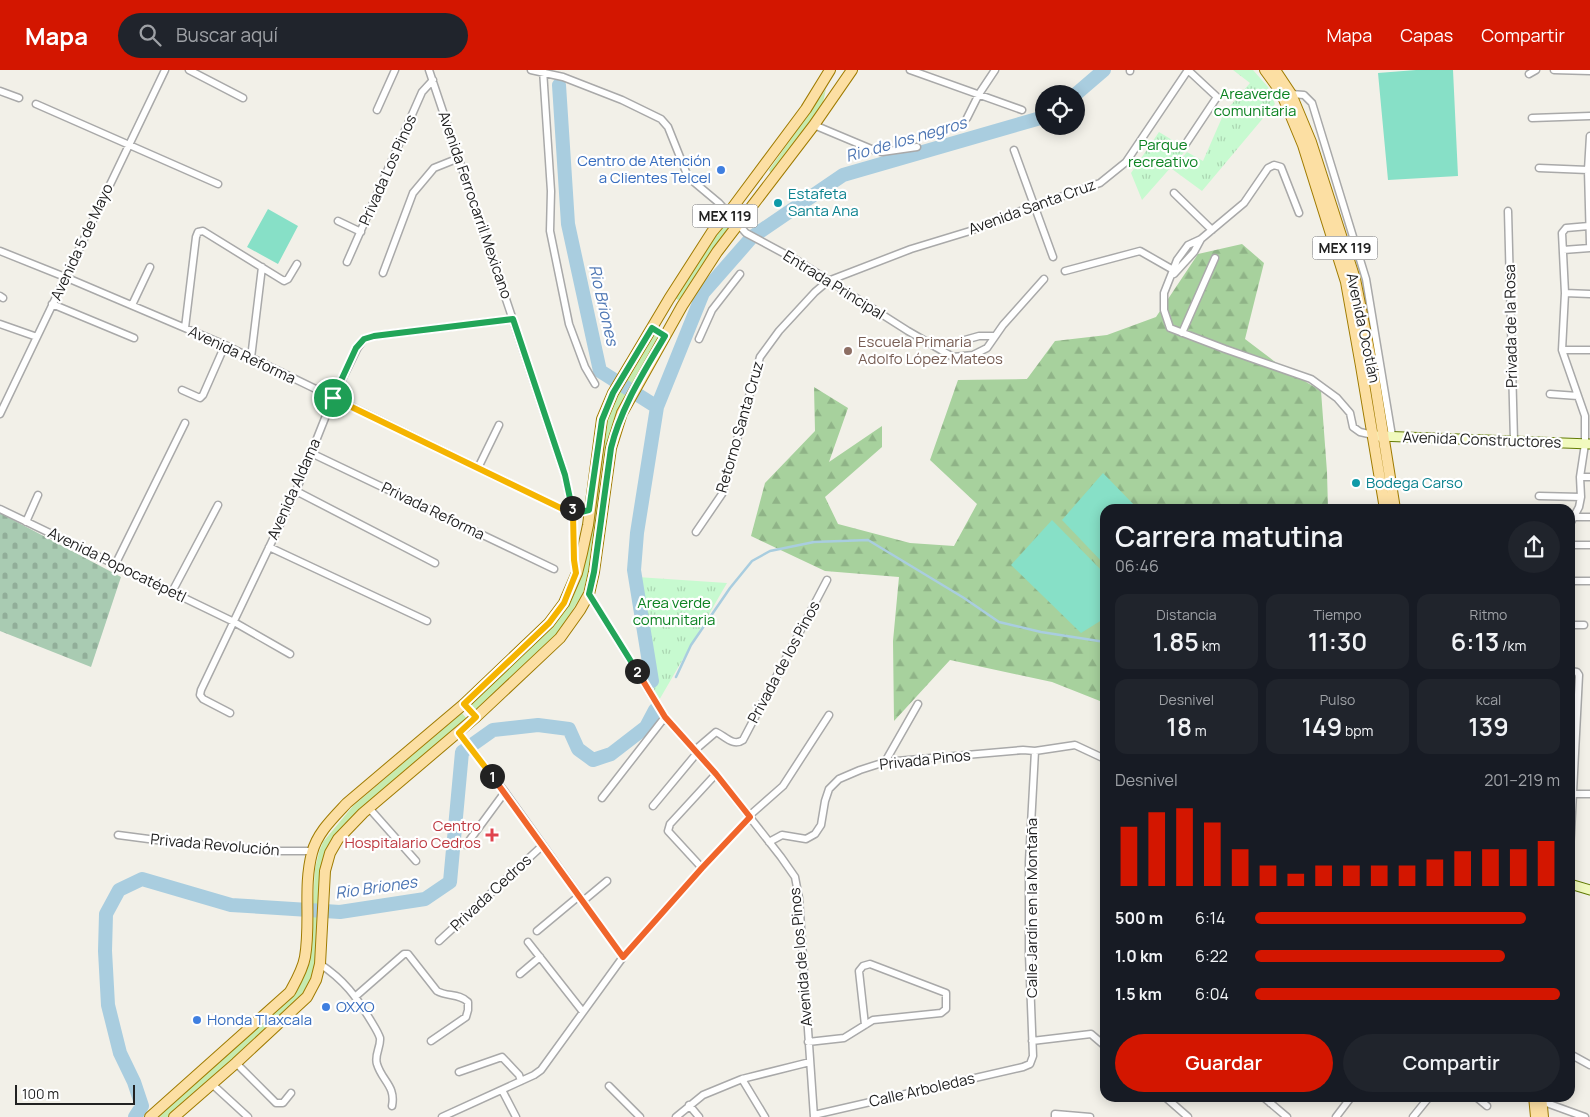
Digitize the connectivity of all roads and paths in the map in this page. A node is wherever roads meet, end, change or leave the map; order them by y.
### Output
1 (164, 70) edge
2 (189, 70) edge
3 (395, 70) edge
4 (429, 70) edge
5 (531, 70) edge
6 (567, 70) edge
7 (852, 70) edge
8 (910, 70) edge
9 (995, 70) edge
10 (1188, 70) edge
11 (1265, 70) edge
12 (1275, 70) edge
13 (1536, 70) edge
14 (1554, 70) edge
15 (543, 71) edge
16 (1590, 71) edge
17 (828, 73) edge
18 (1529, 74) dead end
19 (568, 78) junction
20 (433, 80) junction
21 (0, 91) edge
22 (979, 94) junction
23 (1291, 94) junction
24 (19, 98) dead end
25 (243, 98) dead end
26 (36, 104) dead end
27 (377, 110) dead end
28 (823, 110) junction
29 (1022, 110) dead end
30 (1590, 116) edge
31 (967, 118) dead end
32 (1532, 118) dead end
33 (814, 124) junction
34 (1590, 136) edge
35 (128, 145) junction
36 (1185, 145) dead end
37 (918, 147) dead end
38 (1014, 150) dead end
39 (459, 158) junction
40 (1538, 168) dead end
41 (1588, 170) junction
42 (218, 184) dead end
43 (1174, 193) dead end
44 (1034, 206) junction
45 (1508, 211) dead end
46 (1299, 213) dead end
47 (728, 214) junction
48 (338, 222) dead end
49 (738, 225) junction
50 (1589, 226) junction
51 (1212, 230) junction
52 (361, 232) junction
53 (1201, 239) junction
54 (1590, 244) edge
55 (1590, 248) edge
56 (1185, 249) junction
57 (1563, 250) junction
58 (0, 251) edge
59 (1191, 254) junction
60 (1053, 257) dead end
61 (1215, 258) dead end
62 (347, 262) dead end
63 (297, 264) dead end
64 (150, 267) dead end
65 (262, 267) junction
66 (1065, 271) dead end
67 (382, 273) dead end
68 (1173, 273) junction
69 (740, 274) dead end
70 (65, 277) junction
71 (1044, 279) dead end
72 (828, 281) junction
73 (1565, 293) junction
74 (1590, 294) edge
75 (669, 299) junction
76 (52, 304) junction
77 (132, 305) junction
78 (682, 306) junction
79 (513, 319) junction
80 (0, 324) edge
81 (185, 328) junction
82 (652, 328) junction
83 (1182, 333) junction
84 (665, 336) junction
85 (995, 336) junction
86 (37, 337) junction
87 (134, 338) dead end
88 (699, 339) dead end
89 (954, 343) dead end
90 (225, 345) junction
91 (1562, 350) junction
92 (1590, 350) edge
93 (251, 358) junction
94 (595, 384) dead end
95 (182, 390) dead end
96 (1550, 394) dead end
97 (1578, 396) junction
98 (333, 398) junction
99 (0, 414) edge
100 (185, 423) dead end
101 (499, 425) dead end
102 (1383, 436) junction
103 (1514, 441) junction
104 (1587, 444) edge
105 (311, 453) junction
106 (478, 468) junction
107 (1580, 477) junction
108 (1590, 477) edge
109 (296, 491) junction
110 (38, 495) dead end
111 (1539, 496) dead end
112 (1581, 497) junction
113 (1385, 504) edge
114 (1394, 504) edge
115 (218, 505) dead end
116 (0, 509) edge
117 (589, 510) junction
118 (573, 514) junction
119 (1575, 515) edge
120 (1575, 517) edge
121 (1590, 517) edge
122 (26, 522) junction
123 (696, 532) dead end
124 (1575, 545) edge
125 (1590, 545) edge
126 (269, 547) junction
127 (435, 563) dead end
128 (117, 566) junction
129 (554, 569) dead end
130 (576, 573) junction
131 (827, 580) dead end
132 (1590, 581) edge
133 (1575, 582) edge
134 (172, 592) junction
135 (589, 594) junction
136 (427, 621) dead end
137 (234, 622) junction
138 (1584, 624) dead end
139 (1575, 625) edge
140 (290, 654) dead end
141 (1575, 672) edge
142 (464, 704) junction
143 (918, 704) dead end
144 (230, 713) dead end
145 (1575, 713) edge
146 (829, 715) dead end
147 (476, 717) junction
148 (665, 717) junction
149 (459, 733) junction
150 (696, 751) junction
151 (1035, 751) junction
152 (1100, 757) edge
153 (885, 762) junction
154 (716, 774) junction
155 (505, 792) junction
156 (1575, 794) edge
157 (1590, 794) edge
158 (602, 798) dead end
159 (653, 806) dead end
160 (369, 808) junction
161 (749, 816) junction
162 (118, 835) dead end
163 (769, 842) junction
164 (466, 845) dead end
165 (542, 846) junction
166 (312, 851) junction
167 (416, 861) dead end
168 (702, 868) junction
169 (607, 881) dead end
170 (1575, 886) edge
171 (1590, 890) edge
172 (581, 899) junction
173 (538, 931) dead end
174 (439, 941) dead end
175 (528, 942) dead end
176 (540, 957) junction
177 (623, 957) junction
178 (320, 964) junction
179 (520, 974) dead end
180 (356, 996) junction
181 (583, 1012) junction
182 (865, 1025) junction
183 (431, 1040) dead end
184 (1032, 1041) junction
185 (1100, 1041) edge
186 (808, 1042) junction
187 (1575, 1056) edge
188 (810, 1062) junction
189 (236, 1064) junction
190 (1030, 1064) joint
191 (1590, 1064) edge
192 (459, 1072) dead end
193 (742, 1079) junction
194 (521, 1081) junction
195 (212, 1084) junction
196 (609, 1086) dead end
197 (502, 1090) junction
198 (290, 1093) dead end
199 (1171, 1102) edge
200 (1347, 1102) edge
201 (1425, 1102) edge
202 (1482, 1102) edge
203 (1538, 1102) edge
204 (1539, 1102) edge
205 (1548, 1102) edge
206 (1270, 1103) edge
207 (689, 1105) junction
208 (392, 1106) dead end
209 (1487, 1106) dead end
210 (1055, 1115) edge
211 (814, 1116) edge
212 (150, 1117) edge
213 (174, 1117) edge
214 (248, 1117) edge
215 (442, 1117) edge
216 (516, 1117) edge
217 (640, 1117) edge
218 (676, 1117) edge
219 (699, 1117) edge
220 (765, 1117) edge
221 (1090, 1117) edge
222 (1188, 1117) edge
223 (1286, 1117) edge
224 (1336, 1117) edge
225 (1413, 1117) edge
226 (1536, 1117) edge
227 (1544, 1117) edge
228 (1585, 1117) edge

1 - 35 street, Avenida 5 de Mayo
2 - 25 street
3 - 27 street
4 - 20 street, Avenida Ferrocarril Mexicano
5 - 15 street
6 - 19 street
7 - 28 main road, MEX 119
8 - 22 street
9 - 22 street
10 - 36 street
10 - 44 street, Avenida Santa Cruz
11 - 102 main road, Avenida Ocotlán / MEX 119
12 - 23 main road, Avenida Ocotlán / MEX 119
13 - 18 street
14 - 16 street
15 - 19 street
15 - 94 street
17 - 28 main road
17 - 47 main road, MEX 119
19 - 47 street
20 - 39 street, Avenida Ferrocarril Mexicano
20 - 52 street, Privada Los Pinos
21 - 24 street
22 - 29 street
22 - 31 street
23 - 102 main road, Avenida Ocotlán / MEX 119
23 - 102 street
26 - 35 street
28 - 33 main road, MEX 119
30 - 32 street
33 - 37 street
33 - 49 main road, MEX 119
34 - 41 street
35 - 42 street
35 - 70 street, Avenida 5 de Mayo
38 - 44 street
39 - 67 street
39 - 79 street, Avenida Ferrocarril Mexicano
40 - 41 street
41 - 50 street
43 - 51 street
44 - 60 street
44 - 72 street, Avenida Santa Cruz
45 - 103 street, Privada de la Rosa
46 - 51 street
47 - 49 street, Entrada Principal
47 - 75 main road, MEX 119
48 - 52 street
49 - 72 street, Entrada Principal
49 - 78 main road, MEX 119
50 - 54 street
50 - 57 street
51 - 53 street
52 - 62 street, Privada Los Pinos
53 - 56 street
53 - 59 street
55 - 57 street
56 - 59 street
56 - 68 street
57 - 73 street
58 - 70 street, Avenida Reforma
59 - 68 street
61 - 83 street
63 - 65 street
64 - 77 street
65 - 81 street
65 - 93 street
66 - 68 street
68 - 83 street
69 - 88 street
70 - 76 street, Avenida 5 de Mayo
70 - 77 street, Avenida Reforma
71 - 85 street
72 - 85 street, Entrada Principal
72 - 123 street, Retorno Santa Cruz
73 - 74 street
73 - 91 street
75 - 78 main road
75 - 82 main road, MEX 119
76 - 86 street, Avenida 5 de Mayo
76 - 87 street
77 - 81 street, Avenida Reforma
78 - 84 main road, MEX 119
79 - 98 street, Avenida Aldama
79 - 118 street, Avenida Ferrocarril Mexicano
80 - 86 street
81 - 90 street, Avenida Reforma
82 - 84 main road
82 - 117 main road, MEX 119
83 - 102 street
84 - 135 main road, MEX 119
85 - 89 street
86 - 99 street, Avenida 5 de Mayo
90 - 93 street, Avenida Reforma
90 - 95 street
91 - 92 street
91 - 97 street
93 - 98 street, Avenida Reforma
96 - 97 street
97 - 104 street
98 - 105 street, Avenida Aldama
98 - 106 street, Avenida Reforma
100 - 128 street
101 - 106 street
102 - 103 street, Avenida Constructores
102 - 113 main road, Avenida Ocotlán / MEX 119
102 - 114 main road, Avenida Ocotlán / MEX 119
103 - 104 street, Avenida Constructores
104 - 107 street
105 - 109 street, Avenida Aldama
105 - 129 street, Privada Reforma
106 - 118 street, Avenida Reforma
107 - 108 street
107 - 112 street
109 - 126 street, Avenida Aldama
109 - 127 street
110 - 122 street
111 - 112 street
112 - 119 street
115 - 134 street
116 - 122 street, Avenida Popocatépetl
117 - 118 street
117 - 130 main road, MEX 119
118 - 130 street, Avenida Ferrocarril Mexicano
120 - 121 street
122 - 128 street, Avenida Popocatépetl
124 - 125 street
126 - 136 street
126 - 137 street, Avenida Aldama
128 - 134 street, Avenida Popocatépetl
130 - 142 main road, MEX 119
131 - 150 street, Privada de los Pinos
132 - 133 street
134 - 137 street, Avenida Popocatépetl
135 - 147 main road, MEX 119
135 - 148 street, Avenida de los Pinos
137 - 140 street, Avenida Popocatépetl
137 - 144 street, Avenida Aldama
138 - 139 street
141 - 145 street
142 - 147 main road
142 - 166 main road, MEX 119
143 - 153 street
146 - 161 street
147 - 149 main road, MEX 119
148 - 150 street, Avenida de los Pinos
148 - 158 street
149 - 155 street
149 - 160 main road, MEX 119
150 - 154 street, Avenida de los Pinos
150 - 159 street
151 - 152 street, Privada Pinos
151 - 153 street, Privada Pinos
151 - 184 street, Calle Jardín en la Montaña
153 - 163 street, Privada Pinos
154 - 161 street, Avenida de los Pinos
154 - 168 street
155 - 164 street
155 - 165 street
156 - 157 street
160 - 167 street
160 - 178 main road, MEX 119
161 - 163 street, Avenida de los Pinos
161 - 168 street
162 - 166 street, Privada Revolución
163 - 186 street, Avenida de los Pinos
165 - 172 street
165 - 174 street, Privada Cedros
166 - 212 main road, MEX 119
168 - 177 street
169 - 172 street
170 - 171 street
172 - 173 street
172 - 177 street
175 - 176 street
176 - 179 street
176 - 181 street
177 - 181 street
178 - 180 street
178 - 189 main road, MEX 119
180 - 183 street
180 - 208 street
181 - 194 street
182 - 182 street
182 - 186 street
184 - 185 street
184 - 190 street, Calle Jardín en la Montaña
186 - 188 street, Avenida de los Pinos
187 - 191 street
188 - 193 street
188 - 211 street, Avenida de los Pinos
189 - 195 main road, MEX 119
189 - 198 street
190 - 211 street, Calle Arboledas
192 - 194 street
193 - 207 street
193 - 220 street
194 - 197 street
195 - 213 main road, MEX 119
195 - 214 street
196 - 217 street
197 - 215 street
197 - 216 street
199 - 222 street
200 - 224 street
201 - 225 street
202 - 209 street
203 - 226 main road
204 - 227 main road
205 - 228 street
206 - 223 street
207 - 218 street
207 - 219 street
210 - 221 street

